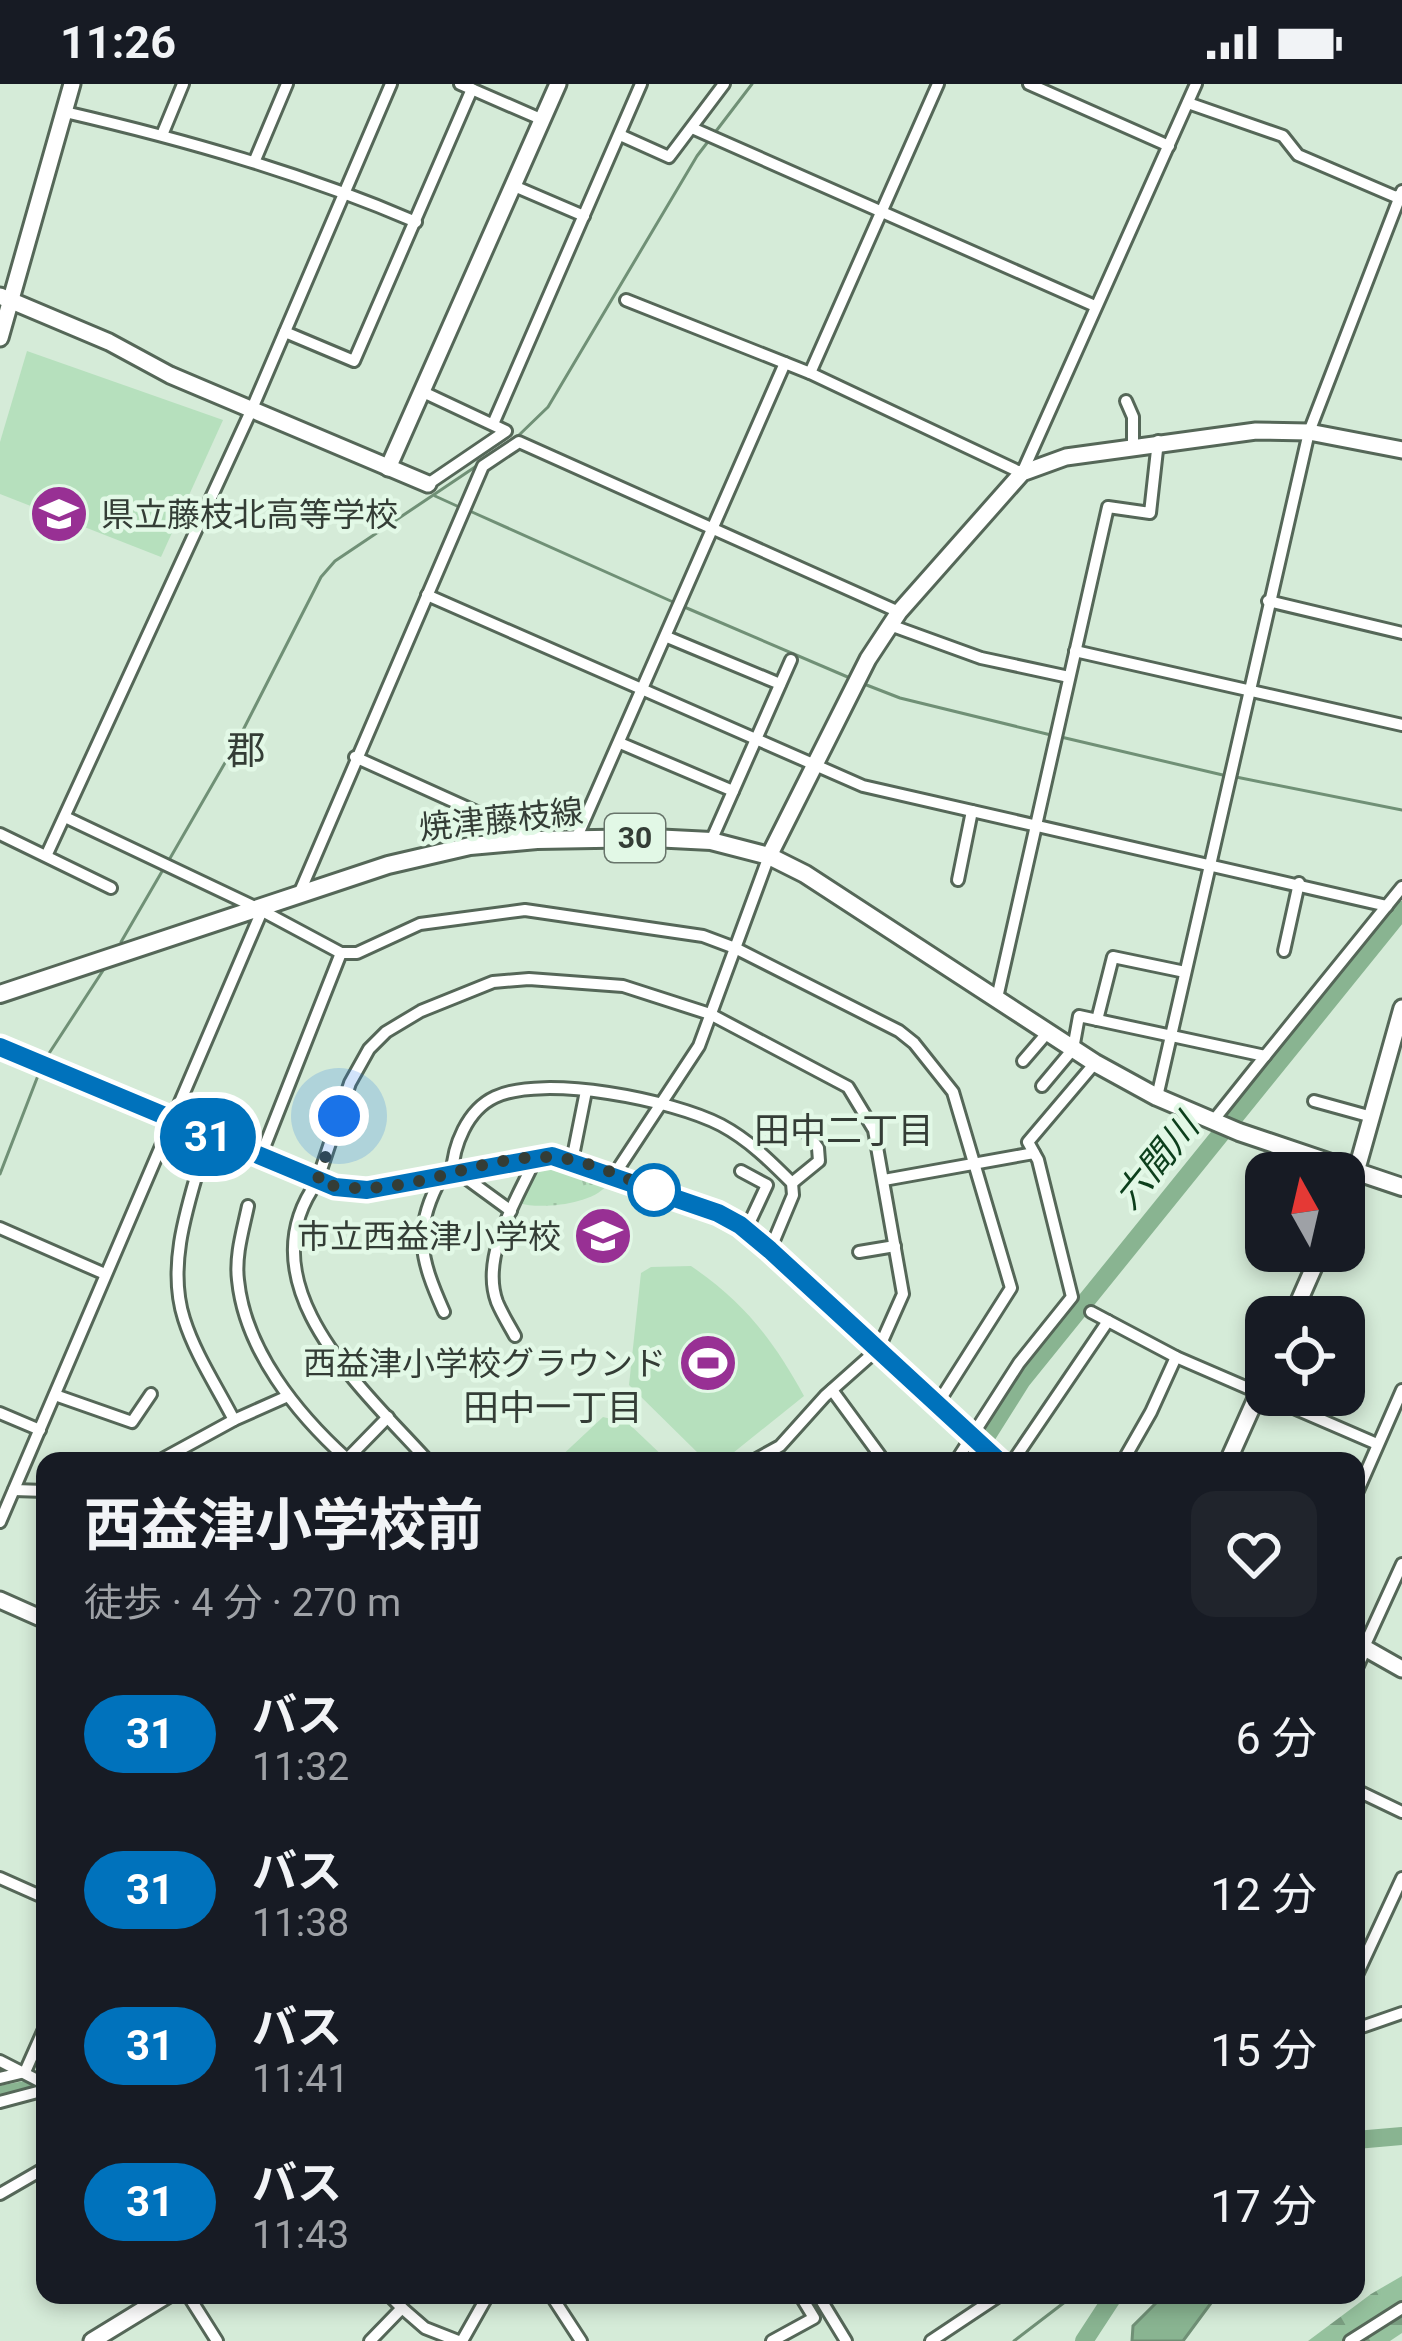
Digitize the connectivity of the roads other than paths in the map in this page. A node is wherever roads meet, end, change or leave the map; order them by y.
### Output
1 (72, 84) edge
2 (183, 84) edge
3 (287, 84) edge
4 (391, 84) edge
5 (558, 84) edge
6 (641, 84) edge
7 (724, 84) edge
8 (938, 84) edge
9 (1029, 84) edge
10 (1196, 84) edge
11 (466, 86) edge
12 (1188, 104) junction
13 (64, 112) junction
14 (542, 120) junction
15 (692, 128) junction
16 (161, 135) junction
17 (620, 135) junction
18 (1169, 146) junction
19 (255, 160) junction
20 (514, 186) junction
21 (346, 192) junction
22 (1401, 193) edge
23 (882, 211) junction
24 (584, 216) junction
25 (416, 222) junction
26 (5, 299) edge
27 (626, 300) dead end
28 (1094, 306) junction
29 (285, 332) junction
30 (0, 338) edge
31 (785, 363) junction
32 (810, 373) junction
33 (423, 392) junction
34 (1126, 400) dead end
35 (251, 411) junction
36 (493, 424) junction
37 (1309, 432) junction
38 (1157, 441) junction
39 (1133, 445) junction
40 (1402, 450) edge
41 (471, 456) junction
42 (483, 466) junction
43 (388, 468) junction
44 (1022, 473) junction
45 (428, 484) joint
46 (713, 530) junction
47 (427, 595) junction
48 (1268, 601) junction
49 (895, 619) junction
50 (1402, 632) edge
51 (667, 637) junction
52 (1075, 651) junction
53 (790, 660) dead end
54 (1069, 677) junction
55 (780, 684) junction
56 (1247, 690) junction
57 (644, 691) junction
58 (1402, 725) edge
59 (756, 741) junction
60 (620, 743) junction
61 (355, 757) junction
62 (813, 764) junction
63 (733, 791) junction
64 (972, 811) junction
65 (65, 817) junction
66 (1035, 824) junction
67 (0, 834) edge
68 (576, 839) junction
69 (537, 840) junction
70 (711, 841) junction
71 (46, 854) junction
72 (769, 856) junction
73 (1210, 863) junction
74 (958, 880) dead end
75 (1299, 883) junction
76 (1402, 887) edge
77 (111, 888) dead end
78 (299, 894) junction
79 (1387, 906) junction
80 (259, 911) junction
81 (735, 948) junction
82 (1284, 951) dead end
83 (341, 953) junction
84 (1185, 972) junction
85 (0, 994) edge
86 (997, 998) junction
87 (1402, 1008) edge
88 (710, 1015) junction
89 (1096, 1020) junction
90 (1048, 1032) junction
91 (1171, 1035) junction
92 (0, 1047) edge
93 (1073, 1049) junction
94 (1265, 1056) junction
95 (1023, 1061) dead end
96 (1095, 1063) junction
97 (1042, 1086) dead end
98 (586, 1091) junction
99 (1156, 1097) junction
100 (1314, 1101) dead end
101 (661, 1104) junction
102 (1372, 1117) junction
103 (1215, 1121) junction
104 (172, 1122) junction
105 (807, 1133) dead end
106 (208, 1136) junction
107 (1298, 1152) edge
108 (1362, 1152) edge
109 (1034, 1154) junction
110 (536, 1157) junction
111 (260, 1158) junction
112 (572, 1161) junction
113 (974, 1165) junction
114 (741, 1171) dead end
115 (451, 1175) junction
116 (614, 1175) junction
117 (1365, 1175) edge
118 (884, 1180) junction
119 (317, 1182) junction
120 (792, 1183) junction
121 (1402, 1187) edge
122 (248, 1206) dead end
123 (512, 1211) junction
124 (0, 1228) edge
125 (746, 1229) junction
126 (895, 1246) junction
127 (770, 1250) junction
128 (859, 1252) dead end
129 (105, 1274) junction
130 (444, 1312) dead end
131 (1091, 1312) dead end
132 (1108, 1321) junction
133 (515, 1336) dead end
134 (879, 1348) junction
135 (1176, 1357) junction
136 (1245, 1387) edge
137 (832, 1390) junction
138 (151, 1394) dead end
139 (55, 1395) junction
140 (288, 1396) junction
141 (1401, 1396) edge
142 (938, 1403) junction
143 (0, 1413) edge
144 (1248, 1416) edge
145 (1312, 1416) edge
146 (388, 1417) junction
147 (234, 1420) junction
148 (40, 1430) junction
149 (1377, 1444) junction
150 (983, 1447) edge
151 (175, 1452) edge
152 (340, 1452) edge
153 (354, 1452) edge
154 (420, 1452) edge
155 (769, 1452) edge
156 (877, 1452) edge
157 (1019, 1452) edge
158 (1128, 1452) edge
159 (1232, 1452) edge
160 (1365, 1474) edge
161 (14, 1490) junction
162 (36, 1491) edge
163 (0, 1522) edge
164 (1402, 1564) edge
165 (0, 1600) edge
166 (36, 1616) edge
167 (1365, 1640) edge
168 (1365, 1648) edge
169 (1402, 1669) edge
170 (1365, 1794) edge
171 (1402, 1812) edge
172 (0, 1878) edge
173 (1402, 1878) edge
174 (36, 1894) edge
175 (1365, 1958) edge
176 (1402, 2013) edge
177 (1365, 2026) edge
178 (36, 2047) edge
179 (0, 2061) edge
180 (25, 2072) junction
181 (0, 2078) edge
182 (36, 2080) edge
183 (36, 2090) edge
184 (0, 2102) edge
185 (36, 2173) edge
186 (0, 2194) edge
187 (152, 2304) edge
188 (194, 2304) edge
189 (398, 2304) edge
190 (483, 2304) edge
191 (557, 2304) edge
192 (805, 2304) edge
193 (823, 2304) edge
194 (986, 2304) edge
195 (402, 2308) junction
196 (1402, 2308) edge
197 (92, 2341) edge
198 (217, 2341) edge
199 (370, 2341) edge
200 (460, 2341) edge
201 (580, 2341) edge
202 (772, 2341) edge
203 (846, 2341) edge
204 (931, 2341) edge
205 (1350, 2341) edge

1 - 13 street
2 - 16 street
3 - 19 street
4 - 21 street
5 - 14 street
6 - 17 street
7 - 15 street
8 - 23 street
9 - 18 street
10 - 12 street
11 - 14 street
11 - 25 street
12 - 18 street
12 - 22 street
13 - 16 street
13 - 26 street
14 - 20 street
15 - 17 street
15 - 23 street
16 - 19 street
17 - 24 street
18 - 28 street
19 - 21 street
20 - 24 street
20 - 33 street
21 - 25 street
21 - 29 street
22 - 37 street
23 - 28 street
23 - 32 street
24 - 36 street
25 - 29 street
26 - 30 street
26 - 35 street
27 - 31 street
28 - 44 street
29 - 35 street
31 - 32 street
31 - 46 street
32 - 44 street
33 - 36 street
33 - 43 street
34 - 39 street
35 - 43 street
35 - 65 street
36 - 41 street
37 - 38 street
37 - 40 street
37 - 48 street
38 - 39 street
38 - 52 street
39 - 44 street
41 - 42 street
41 - 45 street
42 - 46 street
42 - 47 street
43 - 45 street
44 - 49 street
46 - 49 street
46 - 51 street
47 - 57 street
47 - 61 street
48 - 50 street
48 - 56 street
49 - 54 street
49 - 62 street
51 - 55 street
51 - 57 street
52 - 54 street
52 - 56 street
53 - 55 street
54 - 66 street
55 - 59 street
56 - 58 street
56 - 73 street
57 - 59 street
57 - 60 street
59 - 62 street
59 - 63 street
60 - 63 street
60 - 68 street
61 - 69 street
61 - 78 street
62 - 64 street
62 - 72 street
63 - 70 street
64 - 66 street
64 - 74 street
65 - 71 street
65 - 80 street
66 - 73 street
66 - 86 street
67 - 71 street
68 - 69 main road, 焼津藤枝線 / 30
68 - 70 main road, 焼津藤枝線 / 30
69 - 78 main road, 焼津藤枝線 / 30
70 - 72 main road, 焼津藤枝線 / 30
71 - 77 street
72 - 81 street
72 - 86 main road, 焼津藤枝線 / 30
73 - 75 street
73 - 84 street
75 - 79 street
75 - 82 street
76 - 79 street
78 - 80 main road, 焼津藤枝線 / 30
79 - 94 street
80 - 83 street
80 - 85 main road, 焼津藤枝線 / 30
80 - 104 street
81 - 83 street
81 - 88 street
81 - 113 street
83 - 111 street
84 - 89 street
84 - 91 street
86 - 90 main road, 焼津藤枝線 / 30
87 - 102 street
88 - 101 street
88 - 118 street
88 - 119 street
89 - 91 street
89 - 93 street
90 - 93 main road, 焼津藤枝線 / 30
90 - 95 street
91 - 94 street
91 - 99 street
92 - 104 street
93 - 96 main road, 焼津藤枝線 / 30
93 - 97 street
94 - 103 street
96 - 99 main road, 焼津藤枝線 / 30
96 - 109 street
98 - 101 street
98 - 112 street
98 - 115 street
99 - 103 main road, 焼津藤枝線 / 30
100 - 102 street
101 - 116 street
101 - 120 street
102 - 108 street
103 - 107 main road, 焼津藤枝線 / 30
104 - 106 street
104 - 129 street
105 - 120 street
106 - 111 street
106 - 147 street
109 - 113 street
109 - 150 street
110 - 112 street
110 - 115 street
110 - 123 street
111 - 119 street
112 - 116 street
113 - 118 street
113 - 142 street
114 - 125 street
115 - 119 street
115 - 123 street
115 - 130 street
116 - 125 street
117 - 121 main road, 30
118 - 126 street
119 - 146 street
120 - 127 street
122 - 140 street
123 - 133 street
124 - 129 street
125 - 127 street
126 - 128 street
126 - 134 street
127 - 134 street
129 - 139 street
131 - 132 street
132 - 135 street
132 - 157 street
134 - 137 street
134 - 142 street
135 - 136 street
135 - 158 street
137 - 155 street
137 - 156 street
138 - 139 street
139 - 148 street
140 - 147 street
140 - 152 street
141 - 149 street
142 - 150 street
143 - 148 street
144 - 159 street
145 - 149 street
146 - 153 street
146 - 154 street
147 - 151 street
148 - 161 street
149 - 160 street
161 - 162 street
161 - 163 street
164 - 167 street
165 - 166 street
168 - 169 street
170 - 171 street
172 - 174 street
173 - 175 street
176 - 177 street
178 - 180 street
179 - 180 street
180 - 181 street
180 - 182 street
183 - 184 street
185 - 186 street
187 - 197 street
188 - 198 street
189 - 195 street
190 - 200 street
191 - 201 street
192 - 202 street
193 - 203 street
194 - 204 street
195 - 199 street
195 - 200 street
196 - 205 street

